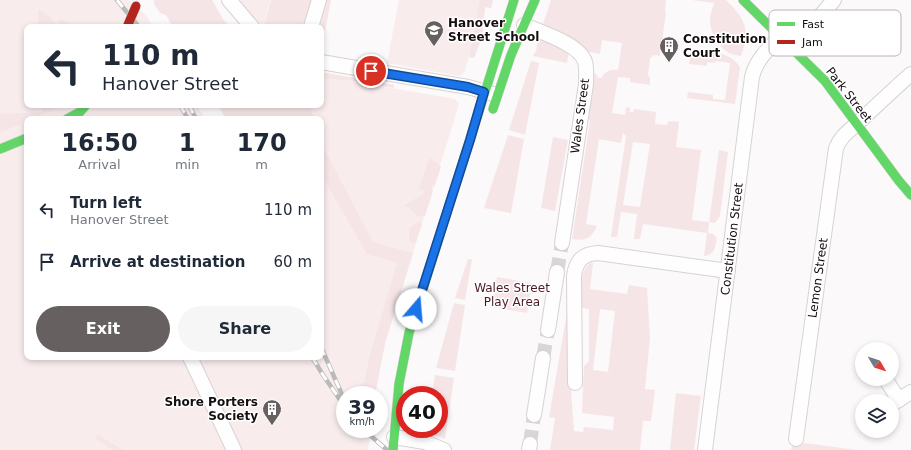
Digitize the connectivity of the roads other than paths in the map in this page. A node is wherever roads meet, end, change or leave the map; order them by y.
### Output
1 (228, 0) edge
2 (319, 0) edge
3 (514, 0) edge
4 (535, 0) edge
5 (742, 0) edge
6 (834, 0) edge
7 (137, 3) edge
8 (825, 10) edge
9 (128, 24) edge
10 (249, 24) edge
11 (312, 24) edge
12 (524, 24) junction
13 (769, 26) edge
14 (769, 49) edge
15 (799, 56) edge
16 (324, 63) edge
17 (911, 74) edge
18 (491, 94) junction
19 (83, 108) edge
20 (74, 116) edge
21 (490, 118) dead end
22 (857, 124) junction
23 (24, 139) edge
24 (0, 149) edge
25 (911, 195) edge
26 (562, 243) tunnel mouth
27 (728, 271) junction
28 (557, 272) tunnel mouth
29 (548, 330) tunnel mouth
30 (543, 358) tunnel mouth
31 (191, 360) edge
32 (575, 383) dead end
33 (911, 392) edge
34 (899, 400) edge
35 (534, 415) tunnel mouth
36 (796, 439) dead end
37 (400, 440) edge
38 (234, 450) edge
39 (444, 450) edge
40 (705, 450) edge

1 - 10 street
2 - 11 street
3 - 18 street
4 - 12 street
5 - 13 street, Park Street
6 - 8 street
7 - 9 street, bridge
12 - 18 street
12 - 26 street, Wales Street
14 - 27 street, Constitution Street
15 - 22 street, Park Street
16 - 18 street
17 - 22 street, Lemon Street
18 - 21 street
18 - 37 street
19 - 20 street
22 - 25 street, Park Street
22 - 36 street, Lemon Street
23 - 24 street
27 - 32 street
27 - 40 street, Constitution Street
28 - 29 street
30 - 35 street
31 - 38 street
33 - 34 street
37 - 39 street

